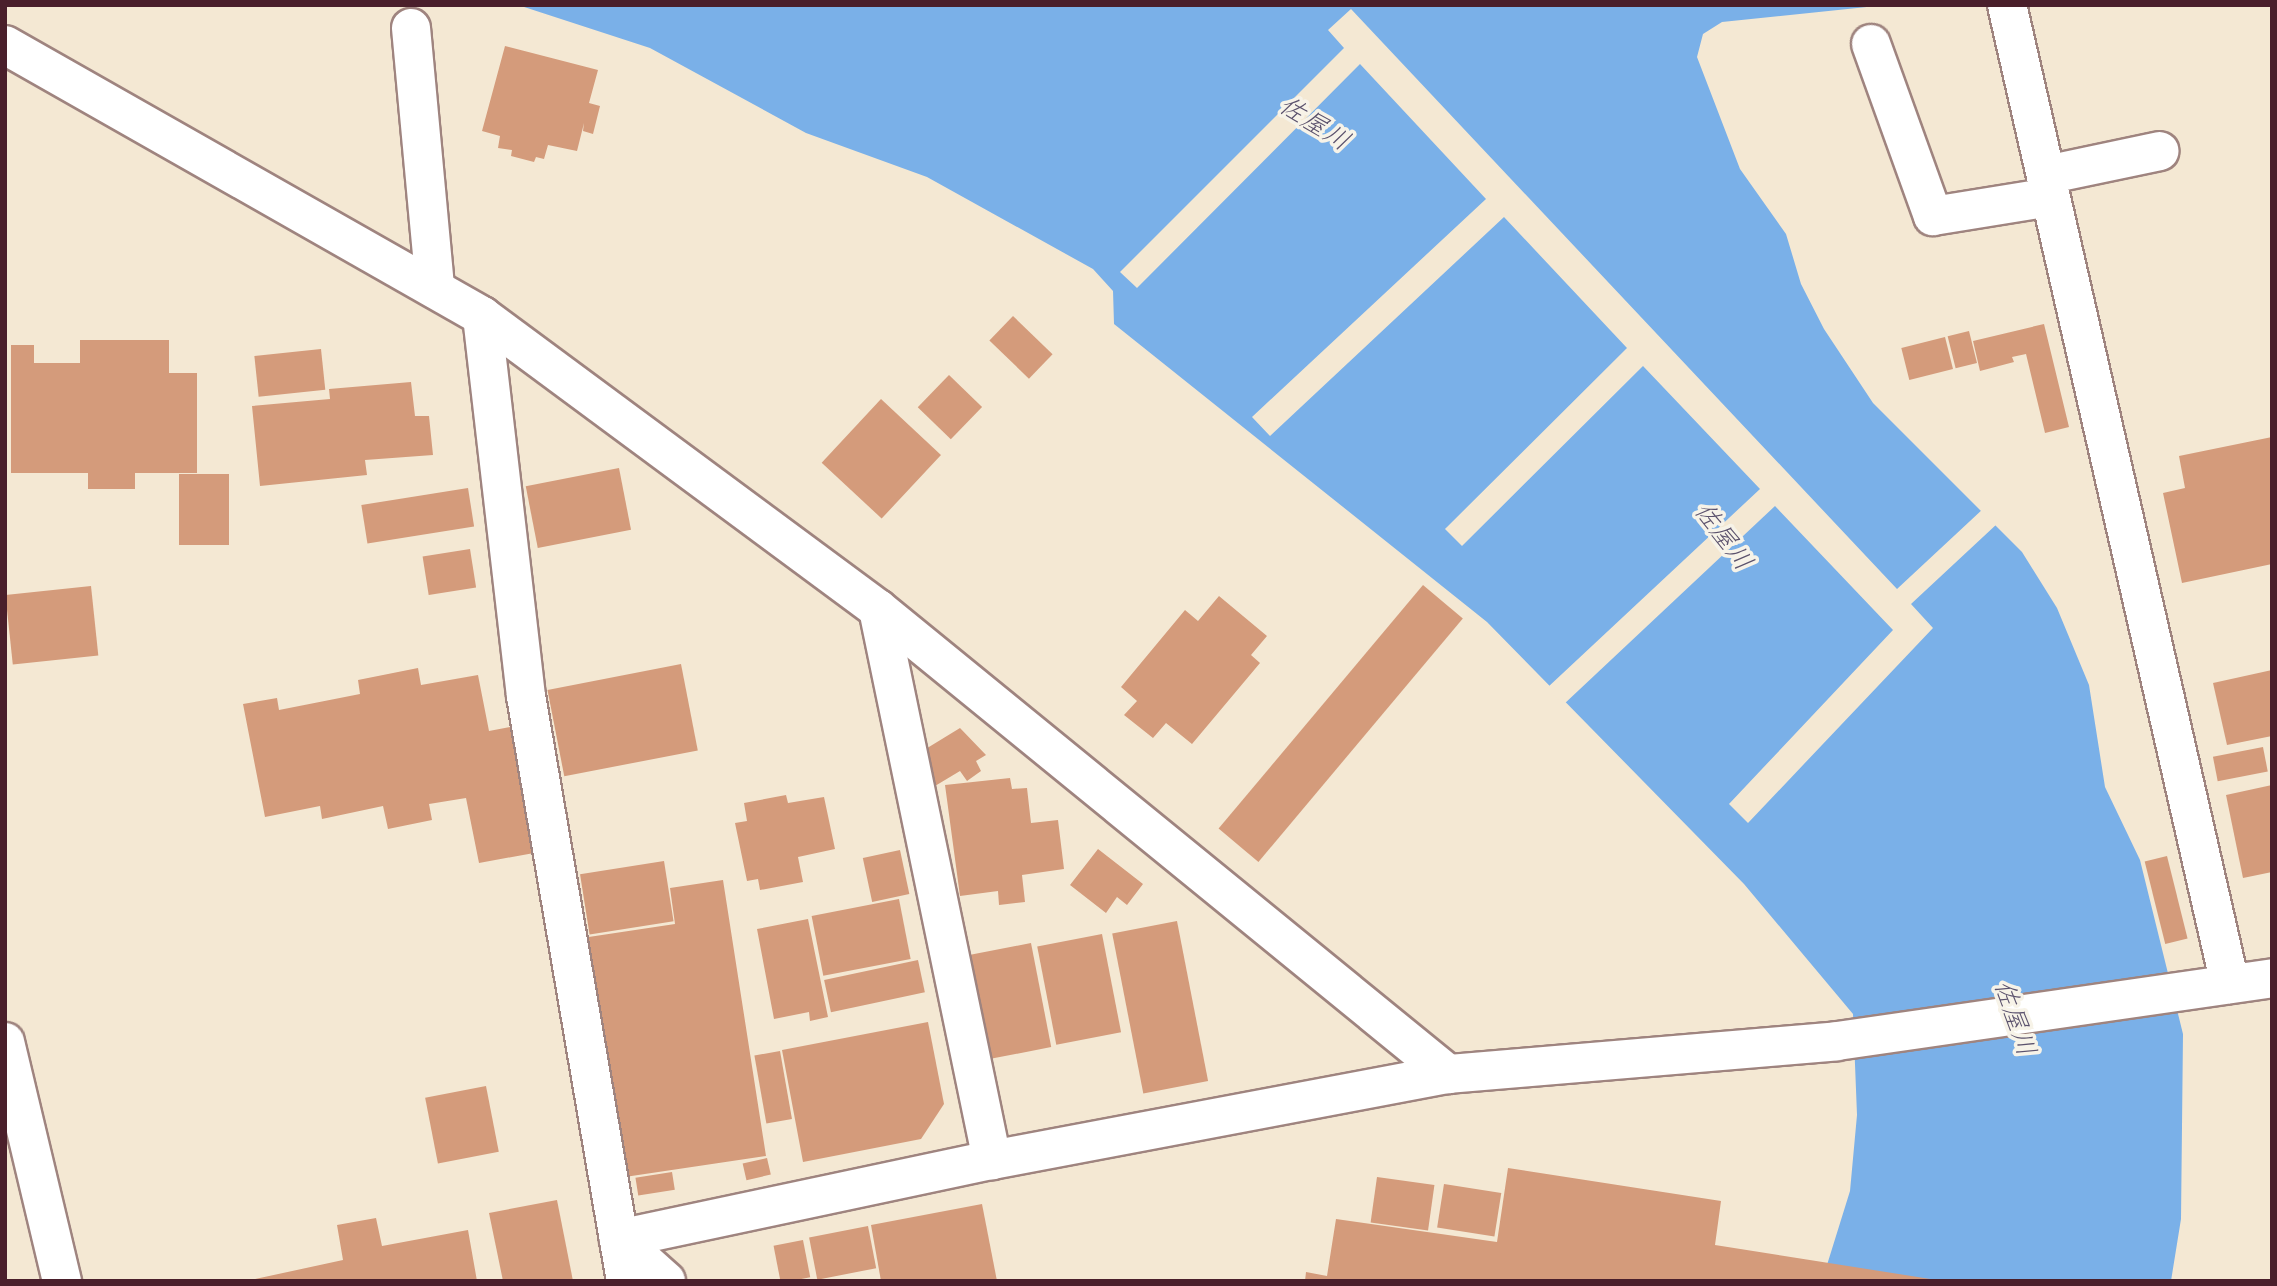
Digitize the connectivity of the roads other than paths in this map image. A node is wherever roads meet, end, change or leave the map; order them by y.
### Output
1 (2007, 5) edge
2 (411, 28) dead end
3 (1871, 44) dead end
4 (5, 45) edge
5 (2160, 151) dead end
6 (2048, 186) junction
7 (435, 289) junction
8 (482, 316) junction
9 (878, 609) junction
10 (2272, 978) edge
11 (2218, 986) junction
12 (5, 1042) edge
13 (1448, 1074) junction
14 (992, 1160) junction
15 (619, 1239) junction
16 (62, 1281) edge
17 (626, 1281) edge
18 (666, 1281) edge

1 - 6 street
2 - 7 street
3 - 6 street
4 - 7 street
5 - 6 street
6 - 11 street
7 - 8 street
8 - 9 street
8 - 15 street
9 - 13 street
9 - 14 street
10 - 11 street
11 - 13 street
12 - 16 street
13 - 14 street
14 - 15 street
15 - 17 street
15 - 18 street

